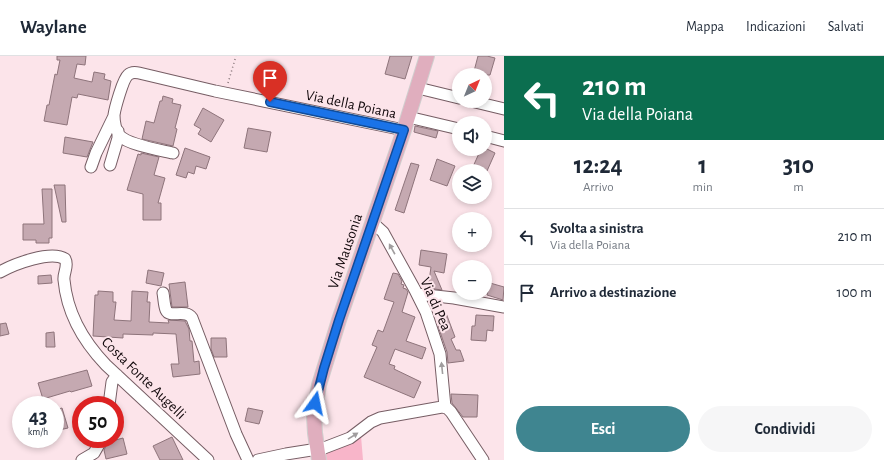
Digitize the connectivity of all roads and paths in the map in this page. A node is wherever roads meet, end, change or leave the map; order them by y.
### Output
1 (236, 56) edge
2 (427, 56) edge
3 (418, 88) junction
4 (225, 94) junction
5 (452, 96) edge
6 (492, 106) edge
7 (504, 109) edge
8 (114, 115) junction
9 (406, 124) junction
10 (452, 128) edge
11 (118, 131) junction
12 (492, 138) edge
13 (504, 141) edge
14 (173, 153) dead end
15 (110, 165) dead end
16 (91, 167) dead end
17 (373, 222) junction
18 (0, 272) edge
19 (163, 293) dead end
20 (417, 294) junction
21 (504, 307) edge
22 (117, 375) junction
23 (110, 396) edge
24 (445, 407) junction
25 (97, 448) edge
26 (318, 455) edge
27 (82, 460) edge
28 (208, 460) edge
29 (248, 460) edge
30 (258, 460) edge
31 (483, 460) edge

1 - 4 path
2 - 3 main road, Via Mausonia
3 - 5 street
3 - 9 main road, Via Mausonia
4 - 8 street, Via della Poiana
4 - 9 street, Via della Poiana
6 - 7 street
8 - 11 street, Via della Poiana
8 - 16 street
9 - 10 street, Via della Poiana
9 - 17 main road, Via Mausonia
11 - 14 street
11 - 15 street
12 - 13 street
20 -> 17 street, Via di Pea
17 - 26 main road, Via Mausonia
18 - 22 street, Costa Fonte Augelli
19 - 29 street
20 - 21 street
24 -> 20 street, Via di Pea
22 - 23 street
22 - 28 street, Costa Fonte Augelli
26 -> 24 street
24 - 31 street
25 - 27 street
26 - 30 street

